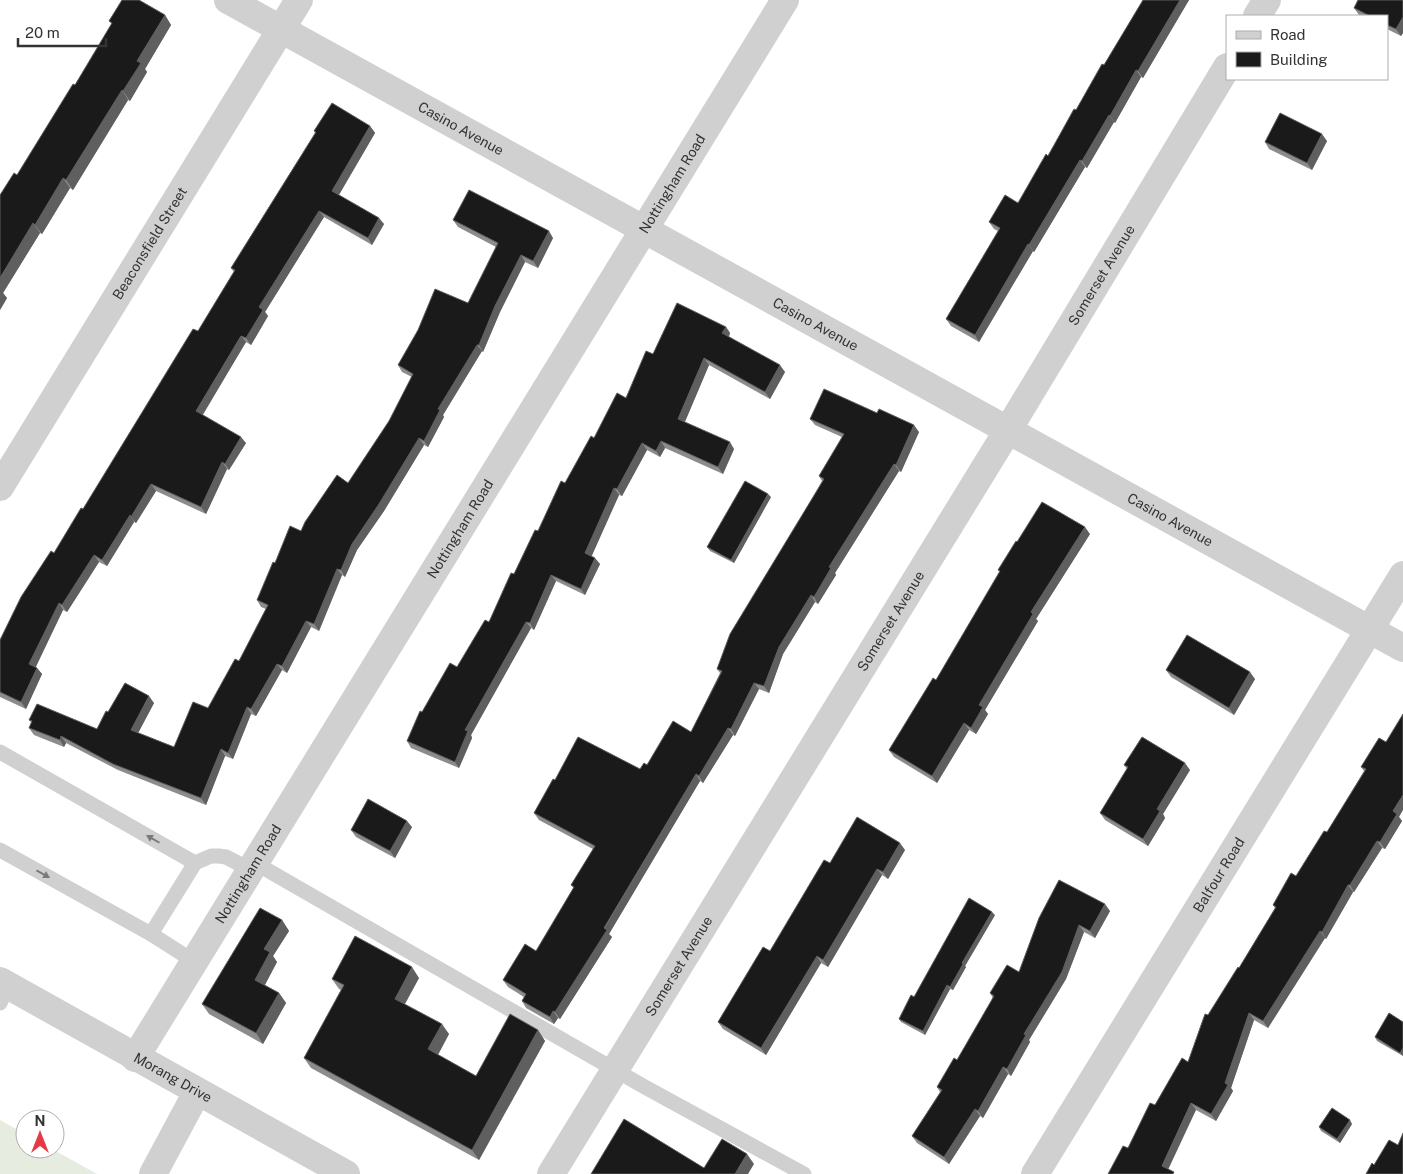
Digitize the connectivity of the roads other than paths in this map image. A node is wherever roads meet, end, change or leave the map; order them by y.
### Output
1 (228, 0) edge
2 (299, 0) edge
3 (785, 0) edge
4 (1267, 0) edge
5 (1259, 15) edge
6 (281, 29) junction
7 (1226, 69) edge
8 (644, 230) junction
9 (1008, 430) junction
10 (0, 486) edge
11 (1403, 575) edge
12 (1370, 630) junction
13 (1403, 648) edge
14 (0, 752) edge
15 (0, 850) edge
16 (195, 863) junction
17 (253, 866) junction
18 (151, 934) junction
19 (195, 962) junction
20 (3, 990) edge
21 (135, 1058) junction
22 (616, 1070) junction
23 (198, 1092) junction
24 (153, 1174) edge
25 (346, 1174) edge
26 (551, 1174) edge
27 (804, 1174) edge
28 (1036, 1174) edge

1 - 6 street, Casino Avenue
2 - 6 street, Beaconsfield Street
3 - 8 street, Nottingham Road
4 - 5 street
6 - 8 street, Casino Avenue
6 - 10 street, Beaconsfield Street
7 - 9 street, Somerset Avenue
8 - 9 street, Casino Avenue
8 - 17 street, Nottingham Road
9 - 12 street, Casino Avenue
9 - 22 street, Somerset Avenue
11 - 12 street, Balfour Road
12 - 13 street, Casino Avenue
12 - 28 street, Balfour Road
16 -> 14 lane
15 -> 18 lane
16 - 17 lane
16 - 18 lane
17 - 19 street, Nottingham Road
17 - 22 lane
18 - 19 lane
19 - 21 street, Nottingham Road
20 - 21 street, Morang Drive
21 - 23 street, Morang Drive
22 - 26 street, Somerset Avenue
22 - 27 lane
23 - 24 street
23 - 25 street, Morang Drive

